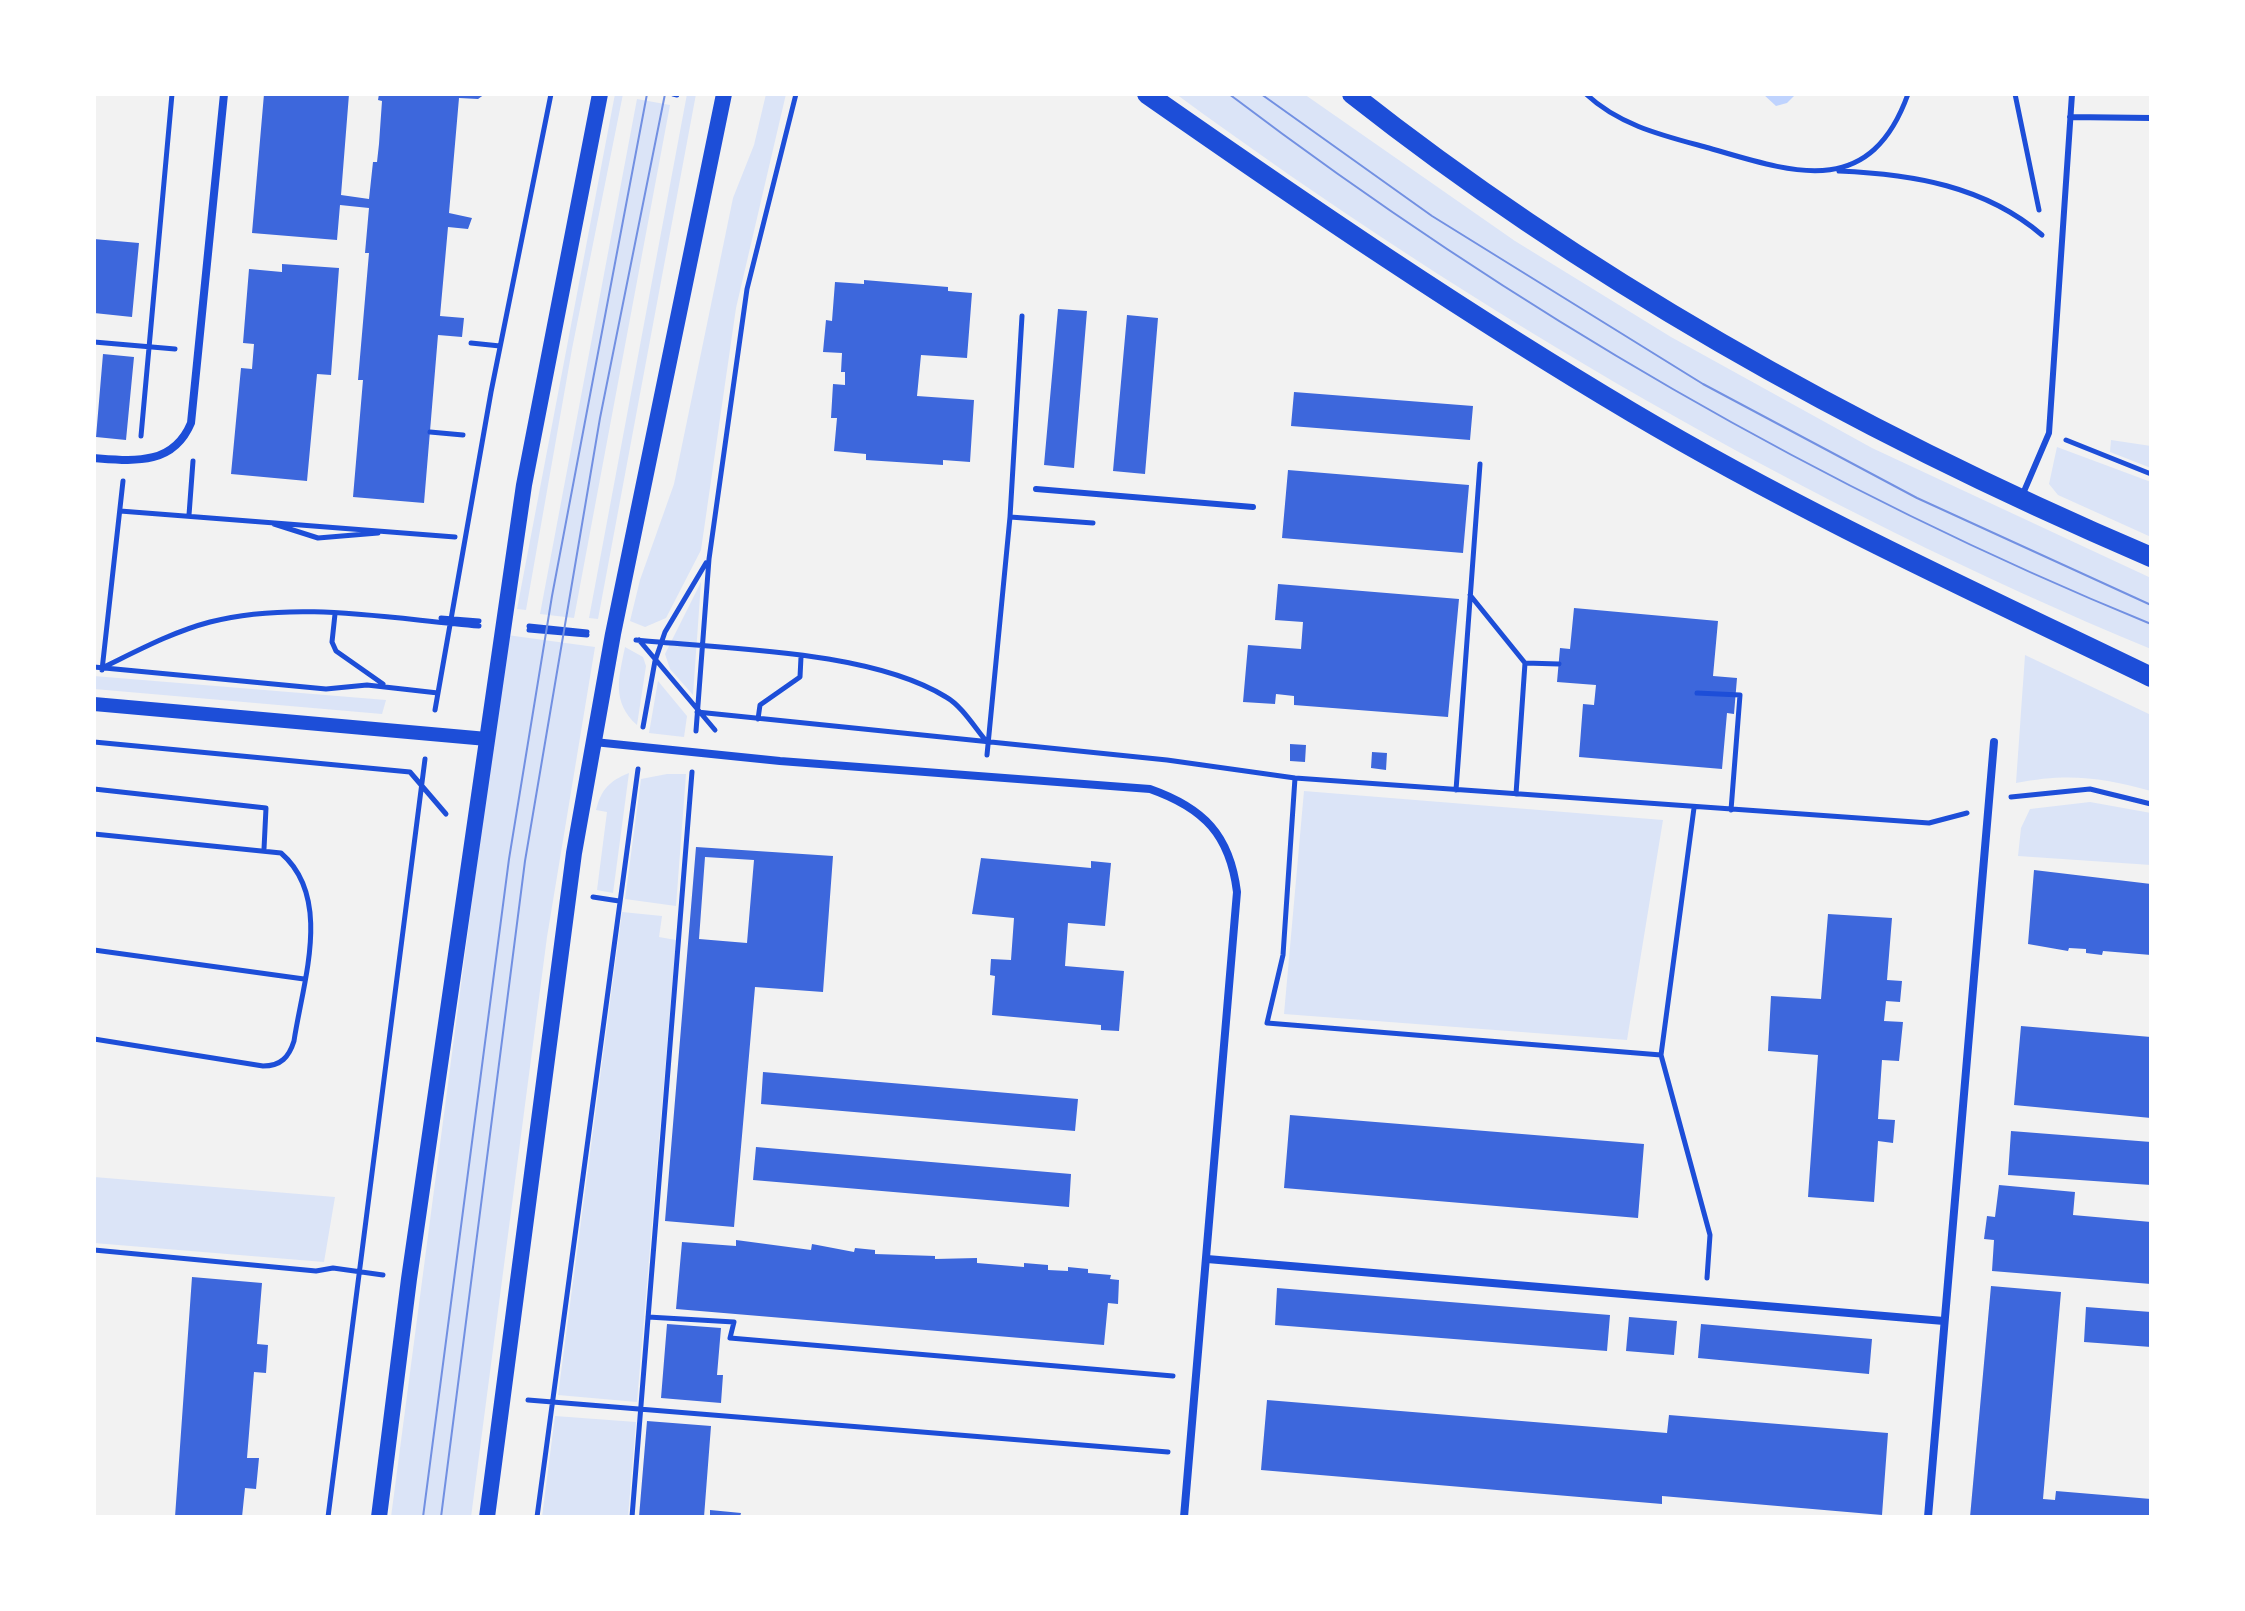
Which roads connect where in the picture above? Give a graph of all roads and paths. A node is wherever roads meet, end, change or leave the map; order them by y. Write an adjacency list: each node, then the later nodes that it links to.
1 (172, 94): 20 (path)
2 (224, 94): 21 (street)
3 (551, 94): 19 (path)
4 (600, 94): 63 (main road)
5 (724, 94): 65 (main road)
6 (796, 94): 42 (path)
7 (1147, 94): 54 (main road)
8 (1352, 94): 32 (main road)
9 (1586, 94): 15 (path)
10 (1908, 94): 15 (path)
11 (2015, 94): 15 (path)
12 (2072, 94): 13 (lane)
13 (2070, 117): 14 (lane); 23 (lane)
14 (2151, 118)
15 (1832, 171)
16 (1022, 316): 36 (path)
17 (94, 342): 20 (path)
18 (471, 343): 19 (path)
19 (500, 346): 56 (path)
20 (149, 347): 21 (path); 28 (path)
21 (200, 352): 25 (street)
22 (430, 432): 24 (path)
23 (2049, 433): 30 (path); 32 (lane)
24 (463, 435)
25 (179, 444): 28 (street); 35 (path)
26 (94, 458): 27 (street)
27 (126, 460): 28 (street); 34 (path)
28 (139, 461)
29 (1480, 464): 43 (path)
30 (2151, 474)
31 (1036, 489): 33 (lane)
32 (2021, 499): 41 (main road)
33 (1253, 507)
34 (120, 511): 35 (path); 53 (path)
35 (189, 515): 37 (path)
36 (1010, 517): 38 (path); 67 (path)
37 (264, 521): 39 (path); 39 (path)
38 (1093, 523)
39 (387, 531): 40 (path)
40 (455, 537)
41 (2151, 557)
42 (709, 559): 59 (path); 62 (path)
43 (1469, 595): 50 (path); 75 (path)
44 (335, 614): 45 (path); 53 (path); 55 (path)
45 (495, 627)
46 (526, 630): 47 (path)
47 (588, 635)
48 (634, 640): 49 (path)
49 (801, 657): 61 (path); 67 (path)
50 (1525, 663): 51 (path); 76 (path)
51 (1559, 664)
52 (94, 667): 53 (path)
53 (102, 668): 55 (path)
54 (2151, 677)
55 (400, 688): 56 (path)
56 (438, 693): 60 (path)
57 (1697, 693): 80 (path)
58 (94, 704): 63 (street)
59 (697, 712): 61 (path); 68 (path)
60 (434, 714)
61 (758, 719): 67 (path)
62 (643, 731)
63 (487, 739): 93 (main road)
64 (94, 742): 73 (path)
65 (593, 742): 68 (street); 98 (main road)
66 (1994, 742): 77 (street)
67 (988, 743): 70 (path); 72 (path)
68 (693, 753): 70 (street); 95 (path)
69 (424, 760): 73 (path)
70 (985, 776): 91 (street)
71 (637, 778): 85 (path)
72 (1295, 778): 75 (path); 89 (path)
73 (421, 783): 81 (path); 92 (path)
74 (94, 789): 83 (path)
75 (1456, 790): 76 (path)
76 (1516, 794): 79 (path)
77 (1989, 804): 78 (path); 80 (path); 96 (street)
78 (2151, 804)
79 (1694, 808): 80 (path); 89 (path)
80 (1731, 810)
81 (446, 814)
82 (94, 834): 83 (path)
83 (264, 849): 87 (path)
84 (588, 897): 85 (path)
85 (619, 901): 99 (path)
86 (94, 950): 87 (path)
87 (304, 979): 88 (path)
88 (94, 1039)
89 (1661, 1055): 94 (path)
90 (94, 1250): 92 (path)
91 (1207, 1259): 94 (street); 97 (street)
92 (358, 1271): 93 (path); 102 (path)
93 (409, 1279): 103 (main road)
94 (1705, 1300): 96 (street)
95 (648, 1317): 97 (path); 100 (path)
96 (1944, 1321): 108 (street)
97 (1196, 1378): 101 (street)
98 (501, 1398): 99 (path); 104 (main road)
99 (552, 1402): 100 (path); 105 (path)
100 (641, 1408): 101 (path); 106 (path)
101 (1189, 1454): 107 (street)
102 (328, 1517)
103 (379, 1517)
104 (487, 1517)
105 (537, 1517)
106 (632, 1517)
107 (1184, 1517)
108 (1928, 1517)

